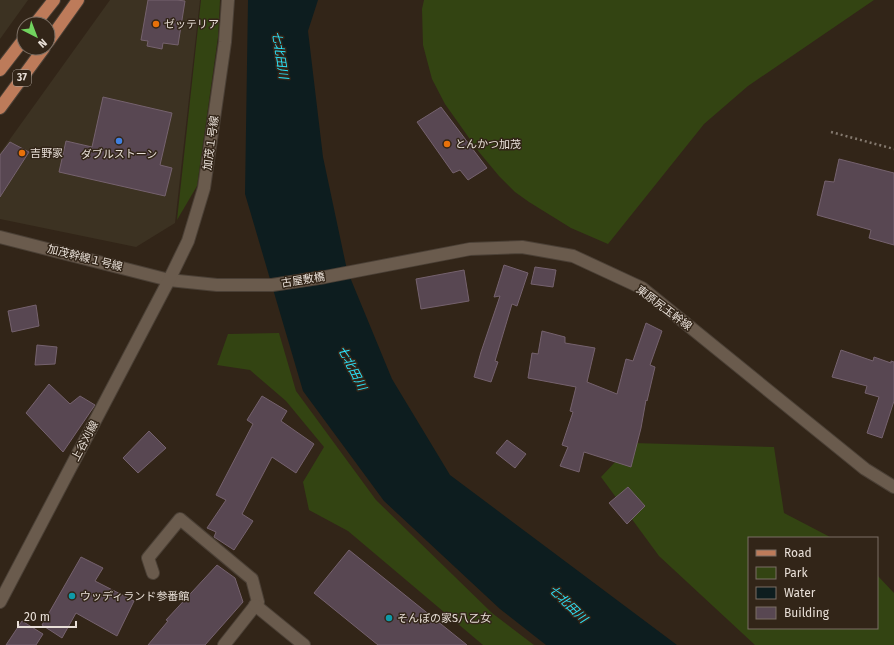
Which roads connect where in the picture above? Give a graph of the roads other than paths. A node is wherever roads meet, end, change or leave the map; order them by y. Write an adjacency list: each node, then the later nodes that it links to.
1 (54, 0): 4 (main road)
2 (78, 0): 5 (main road)
3 (228, 0): 12 (street, 加茂１号線)
4 (42, 16)
5 (56, 31)
6 (16, 49): 8 (main road, 37)
7 (38, 56): 9 (main road, 37)
8 (0, 70)
9 (0, 108)
10 (0, 237): 12 (street, 加茂幹線１号線)
11 (389, 264): 13 (street, 古屋敷橋); 14 (street, 東原尻玉幹線)
12 (169, 280): 13 (street, 加茂幹線１号線); 16 (street, 上谷刈線)
13 (216, 285)
14 (894, 487)
15 (153, 573): 17 (street)
16 (0, 602)
17 (255, 605): 18 (street); 19 (street)
18 (224, 645)
19 (304, 645)

